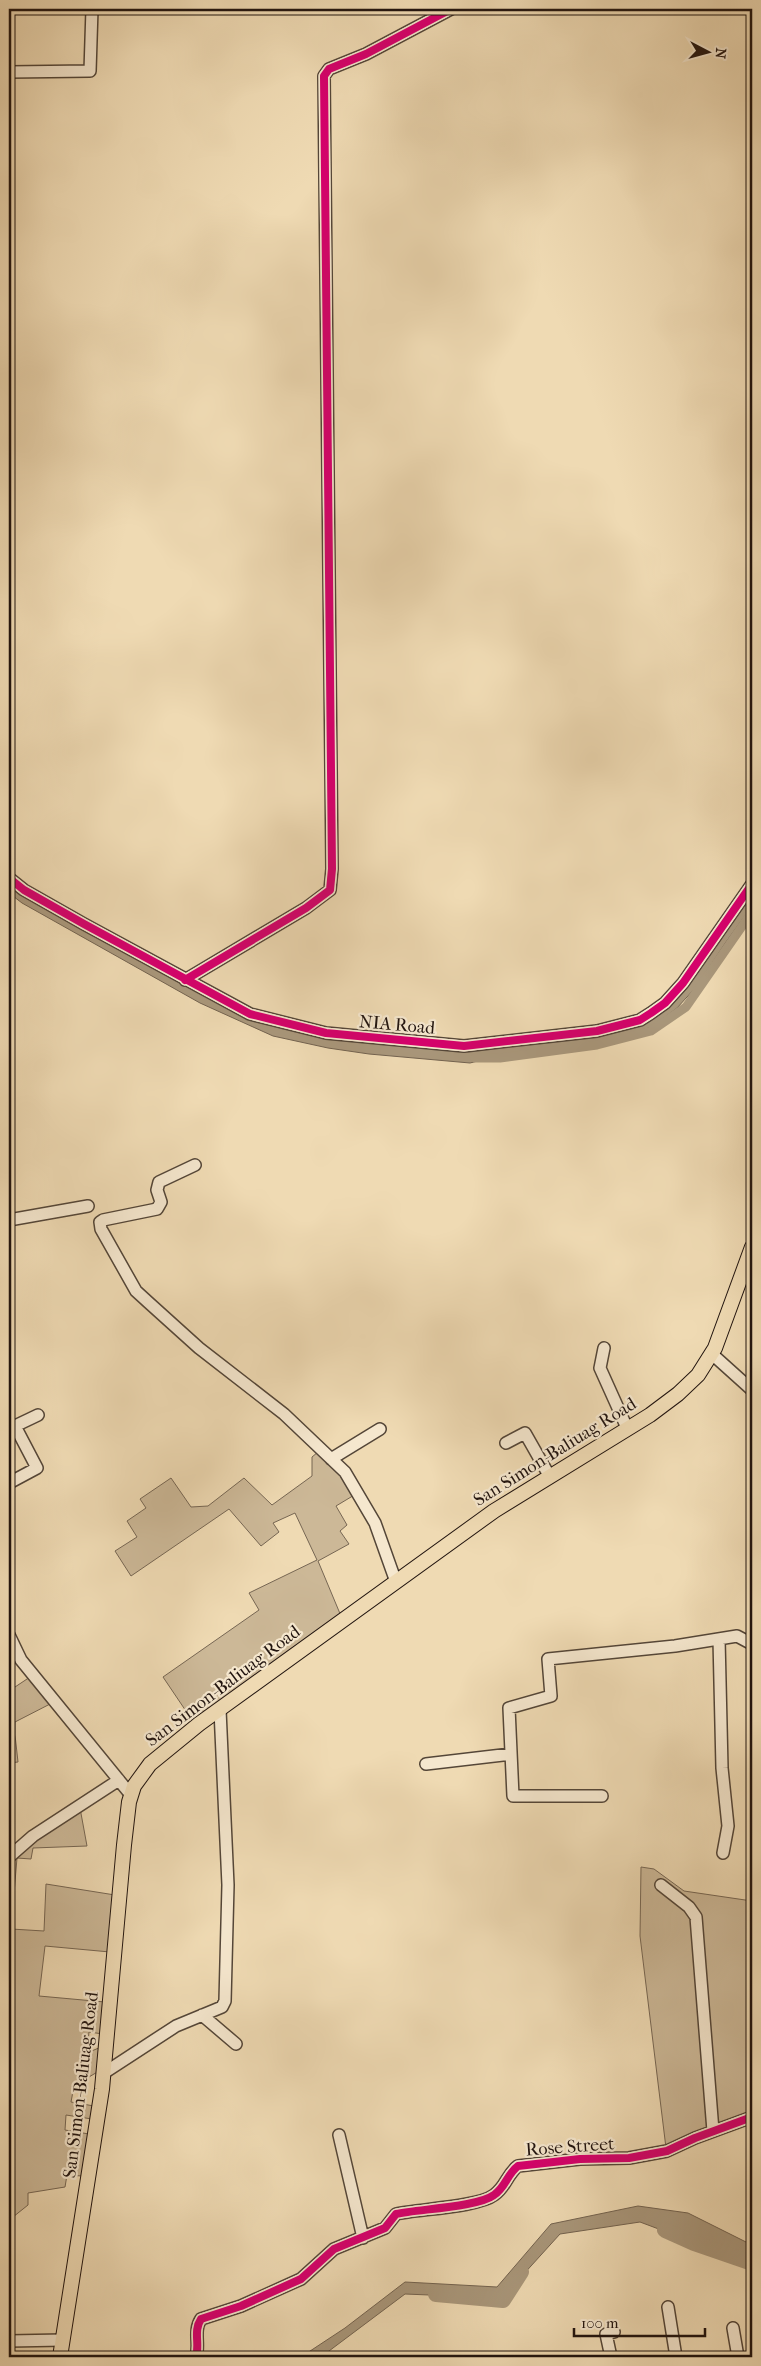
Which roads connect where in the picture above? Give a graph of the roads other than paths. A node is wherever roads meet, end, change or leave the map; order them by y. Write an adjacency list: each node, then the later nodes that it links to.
1 (92, 9): 3 (street)
2 (451, 9): 6 (street)
3 (9, 72)
4 (9, 878): 6 (street, NIA Road)
5 (752, 884): 6 (street, NIA Road)
6 (185, 980)
7 (195, 1165): 18 (street)
8 (88, 1206): 9 (street)
9 (9, 1220)
10 (752, 1246): 12 (main road, San Simon-Baliuag Road)
11 (604, 1348): 15 (street)
12 (712, 1354): 13 (street); 15 (main road, San Simon-Baliuag Road)
13 (752, 1390)
14 (38, 1415): 20 (street)
15 (628, 1428): 19 (main road, San Simon-Baliuag Road)
16 (380, 1430): 18 (street)
17 (506, 1443): 19 (street)
18 (331, 1459): 21 (street)
19 (550, 1477): 21 (main road, San Simon-Baliuag Road)
20 (9, 1483)
21 (396, 1582): 25 (main road, San Simon-Baliuag Road)
22 (9, 1635): 28 (street)
23 (719, 1639): 24 (street); 26 (street); 31 (street)
24 (752, 1644)
25 (220, 1710): 29 (main road, San Simon-Baliuag Road); 34 (street)
26 (511, 1754): 27 (street); 30 (street)
27 (426, 1764)
28 (119, 1780): 29 (street); 32 (street)
29 (132, 1795): 36 (main road, San Simon-Baliuag Road)
30 (602, 1796)
31 (722, 1853)
32 (9, 1857)
33 (661, 1885): 38 (street)
34 (202, 2016): 35 (street); 36 (street)
35 (236, 2044)
36 (104, 2073): 44 (main road, San Simon-Baliuag Road)
37 (752, 2117): 38 (street, Rose Street)
38 (713, 2131): 40 (street, Rose Street)
39 (339, 2135): 40 (street)
40 (363, 2238): 47 (street, Rose Street)
41 (668, 2307): 49 (street)
42 (732, 2328): 50 (street)
43 (614, 2332): 48 (street)
44 (63, 2340): 45 (street); 46 (main road, San Simon-Baliuag Road)
45 (9, 2341)
46 (60, 2357)
47 (196, 2357)
48 (611, 2357)
49 (676, 2357)
50 (738, 2357)

